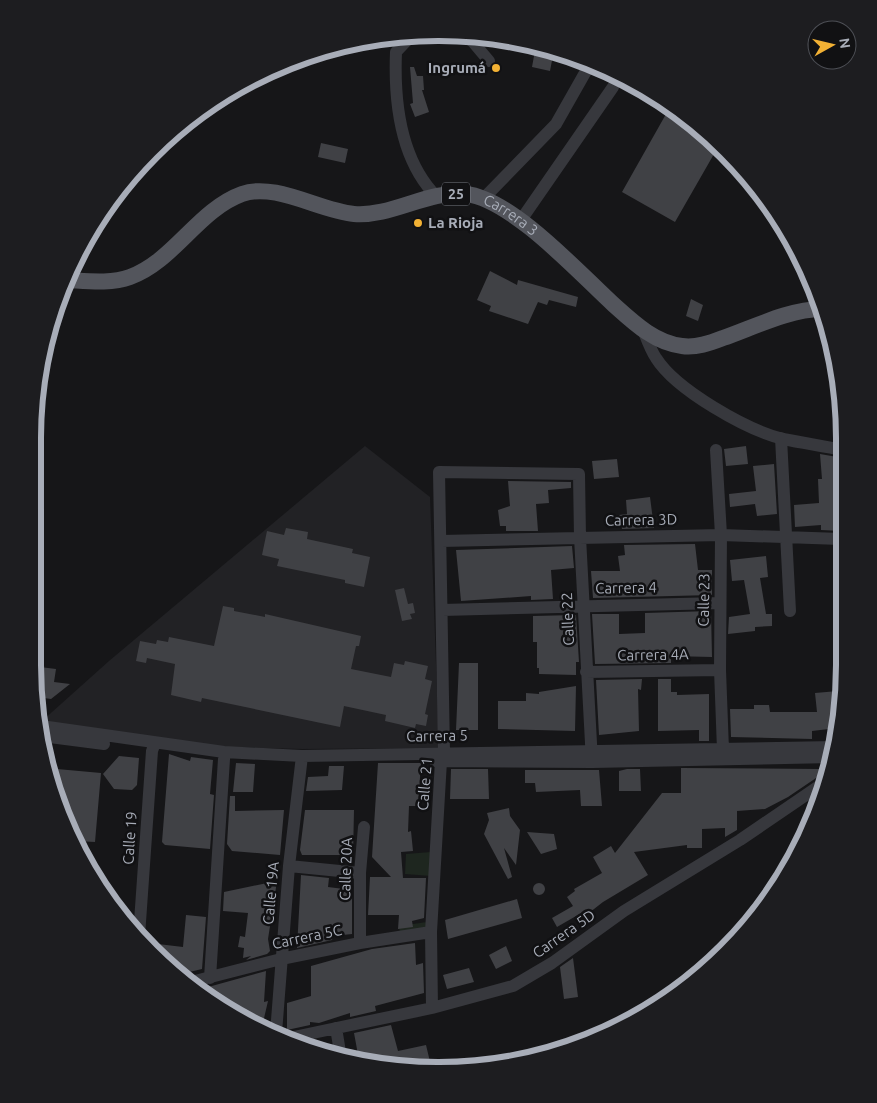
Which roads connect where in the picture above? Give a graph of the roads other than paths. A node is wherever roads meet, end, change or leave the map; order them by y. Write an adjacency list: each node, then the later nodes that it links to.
1 (404, 43): 6 (street)
2 (474, 43): 3 (street)
3 (489, 61)
4 (585, 69): 7 (street)
5 (614, 87): 8 (street)
6 (436, 197): 7 (main road, Carrera 3 / 25); 9 (main road, Carrera 3 / 25)
7 (484, 198): 8 (main road, Carrera 3 / 25)
8 (521, 220): 11 (main road, Carrera 3 / 25)
9 (74, 280)
10 (815, 310): 11 (main road, Carrera 3 / 25)
11 (642, 327): 12 (street)
12 (781, 438): 13 (street); 18 (street)
13 (836, 449)
14 (716, 450): 16 (street, Calle 23)
15 (439, 472): 17 (street, Calle 22); 20 (street, Calle 21)
16 (721, 535): 17 (street, Carrera 3D); 18 (street, Carrera 3D); 21 (street, Calle 23)
17 (580, 537): 20 (street, Carrera 3D); 22 (street, Calle 22)
18 (787, 537): 19 (street, Carrera 3D); 24 (street)
19 (836, 538)
20 (441, 541): 23 (street, Calle 21)
21 (720, 603): 22 (street, Carrera 4); 25 (street, Calle 23)
22 (584, 605): 23 (street, Carrera 4); 26 (street, Calle 22)
23 (442, 610): 32 (street, Calle 21)
24 (790, 611)
25 (720, 670): 26 (street, Carrera 4A); 31 (street, Calle 23)
26 (586, 672): 33 (street, Calle 22)
27 (47, 727): 29 (street, Carrera 5)
28 (48, 737): 29 (street, Carrera 5)
29 (154, 747): 35 (street, Carrera 5); 36 (street, Carrera 5); 41 (street, Calle 19)
30 (827, 747): 31 (street, Carrera 5)
31 (723, 750): 33 (street, Carrera 5)
32 (443, 756): 33 (street, Carrera 5); 36 (street, Carrera 5); 42 (street, Calle 21)
33 (592, 757): 34 (street, Carrera 5)
34 (824, 757)
35 (224, 759): 36 (street, Carrera 5); 45 (street)
36 (302, 759): 39 (street, Calle 19A)
37 (816, 788): 47 (street, Carrera 5D)
38 (364, 827): 40 (street, Calle 20A)
39 (289, 866): 40 (street); 44 (street, Calle 19A)
40 (360, 872): 43 (street, Calle 20A)
41 (140, 926)
42 (431, 932): 43 (street, Carrera 5C); 47 (street, Calle 21)
43 (360, 942): 44 (street, Carrera 5C)
44 (282, 959): 45 (street, Carrera 5C); 48 (street, Calle 19A)
45 (210, 978): 46 (street, Carrera 5C)
46 (198, 981)
47 (432, 1008): 49 (street, Carrera 5D)
48 (276, 1027)
49 (336, 1028): 50 (street, Carrera 5D); 51 (street)
50 (298, 1036)
51 (339, 1049)

